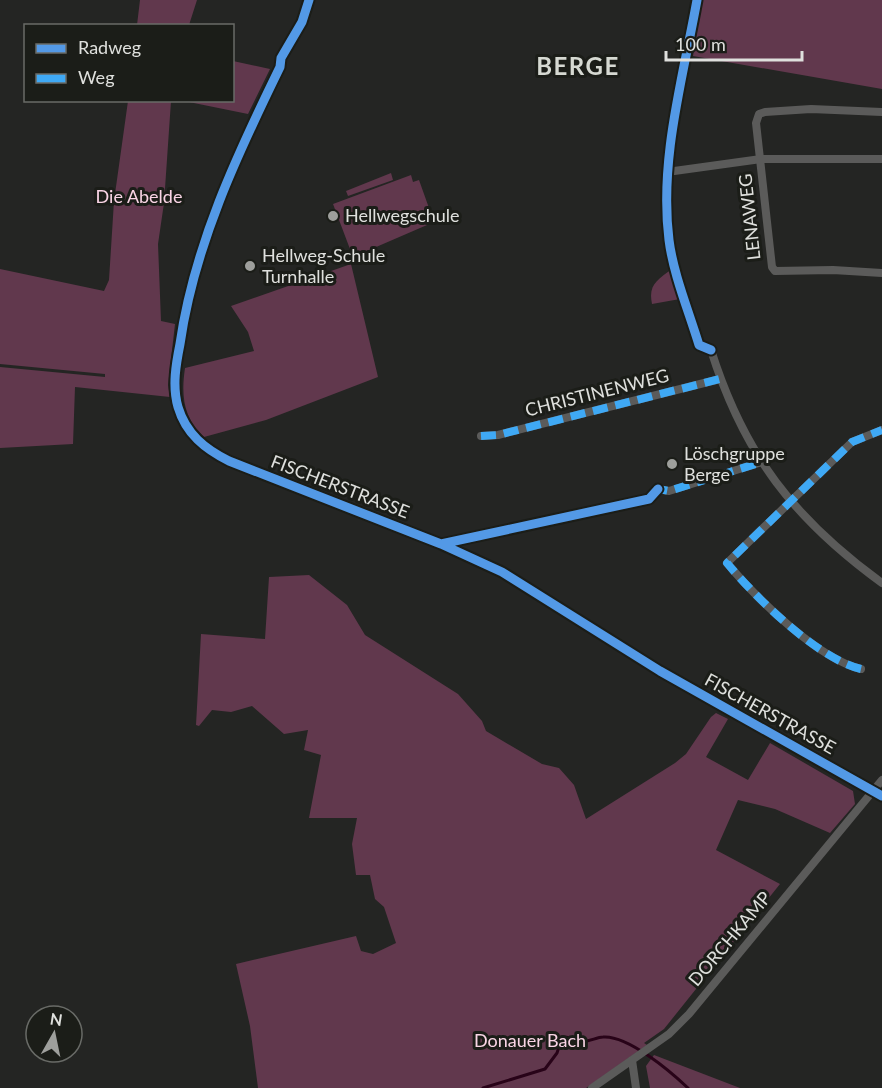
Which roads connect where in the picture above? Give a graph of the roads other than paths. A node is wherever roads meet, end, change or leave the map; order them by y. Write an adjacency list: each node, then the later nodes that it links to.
1 (309, 0): 17 (street, FISCHERSTRASSE)
2 (697, 0): 6 (street)
3 (882, 112): 4 (street, LENAWEG)
4 (761, 159): 5 (street); 6 (street); 7 (street, LENAWEG)
5 (882, 159)
6 (667, 172): 8 (street)
7 (882, 273)
8 (720, 379): 10 (street, CHRISTINENWEG); 11 (street)
9 (882, 430): 13 (street)
10 (481, 436)
11 (762, 462): 12 (street); 13 (street)
12 (658, 489)
13 (790, 502): 14 (street); 15 (street)
14 (882, 584)
15 (861, 669)
16 (882, 780): 17 (street, DORCHKAMP)
17 (872, 791): 18 (street, FISCHERSTRASSE); 19 (street, DORCHKAMP)
18 (882, 795)
19 (639, 1055): 20 (street, DORCHKAMP); 21 (street)
20 (592, 1088)
21 (636, 1088)

